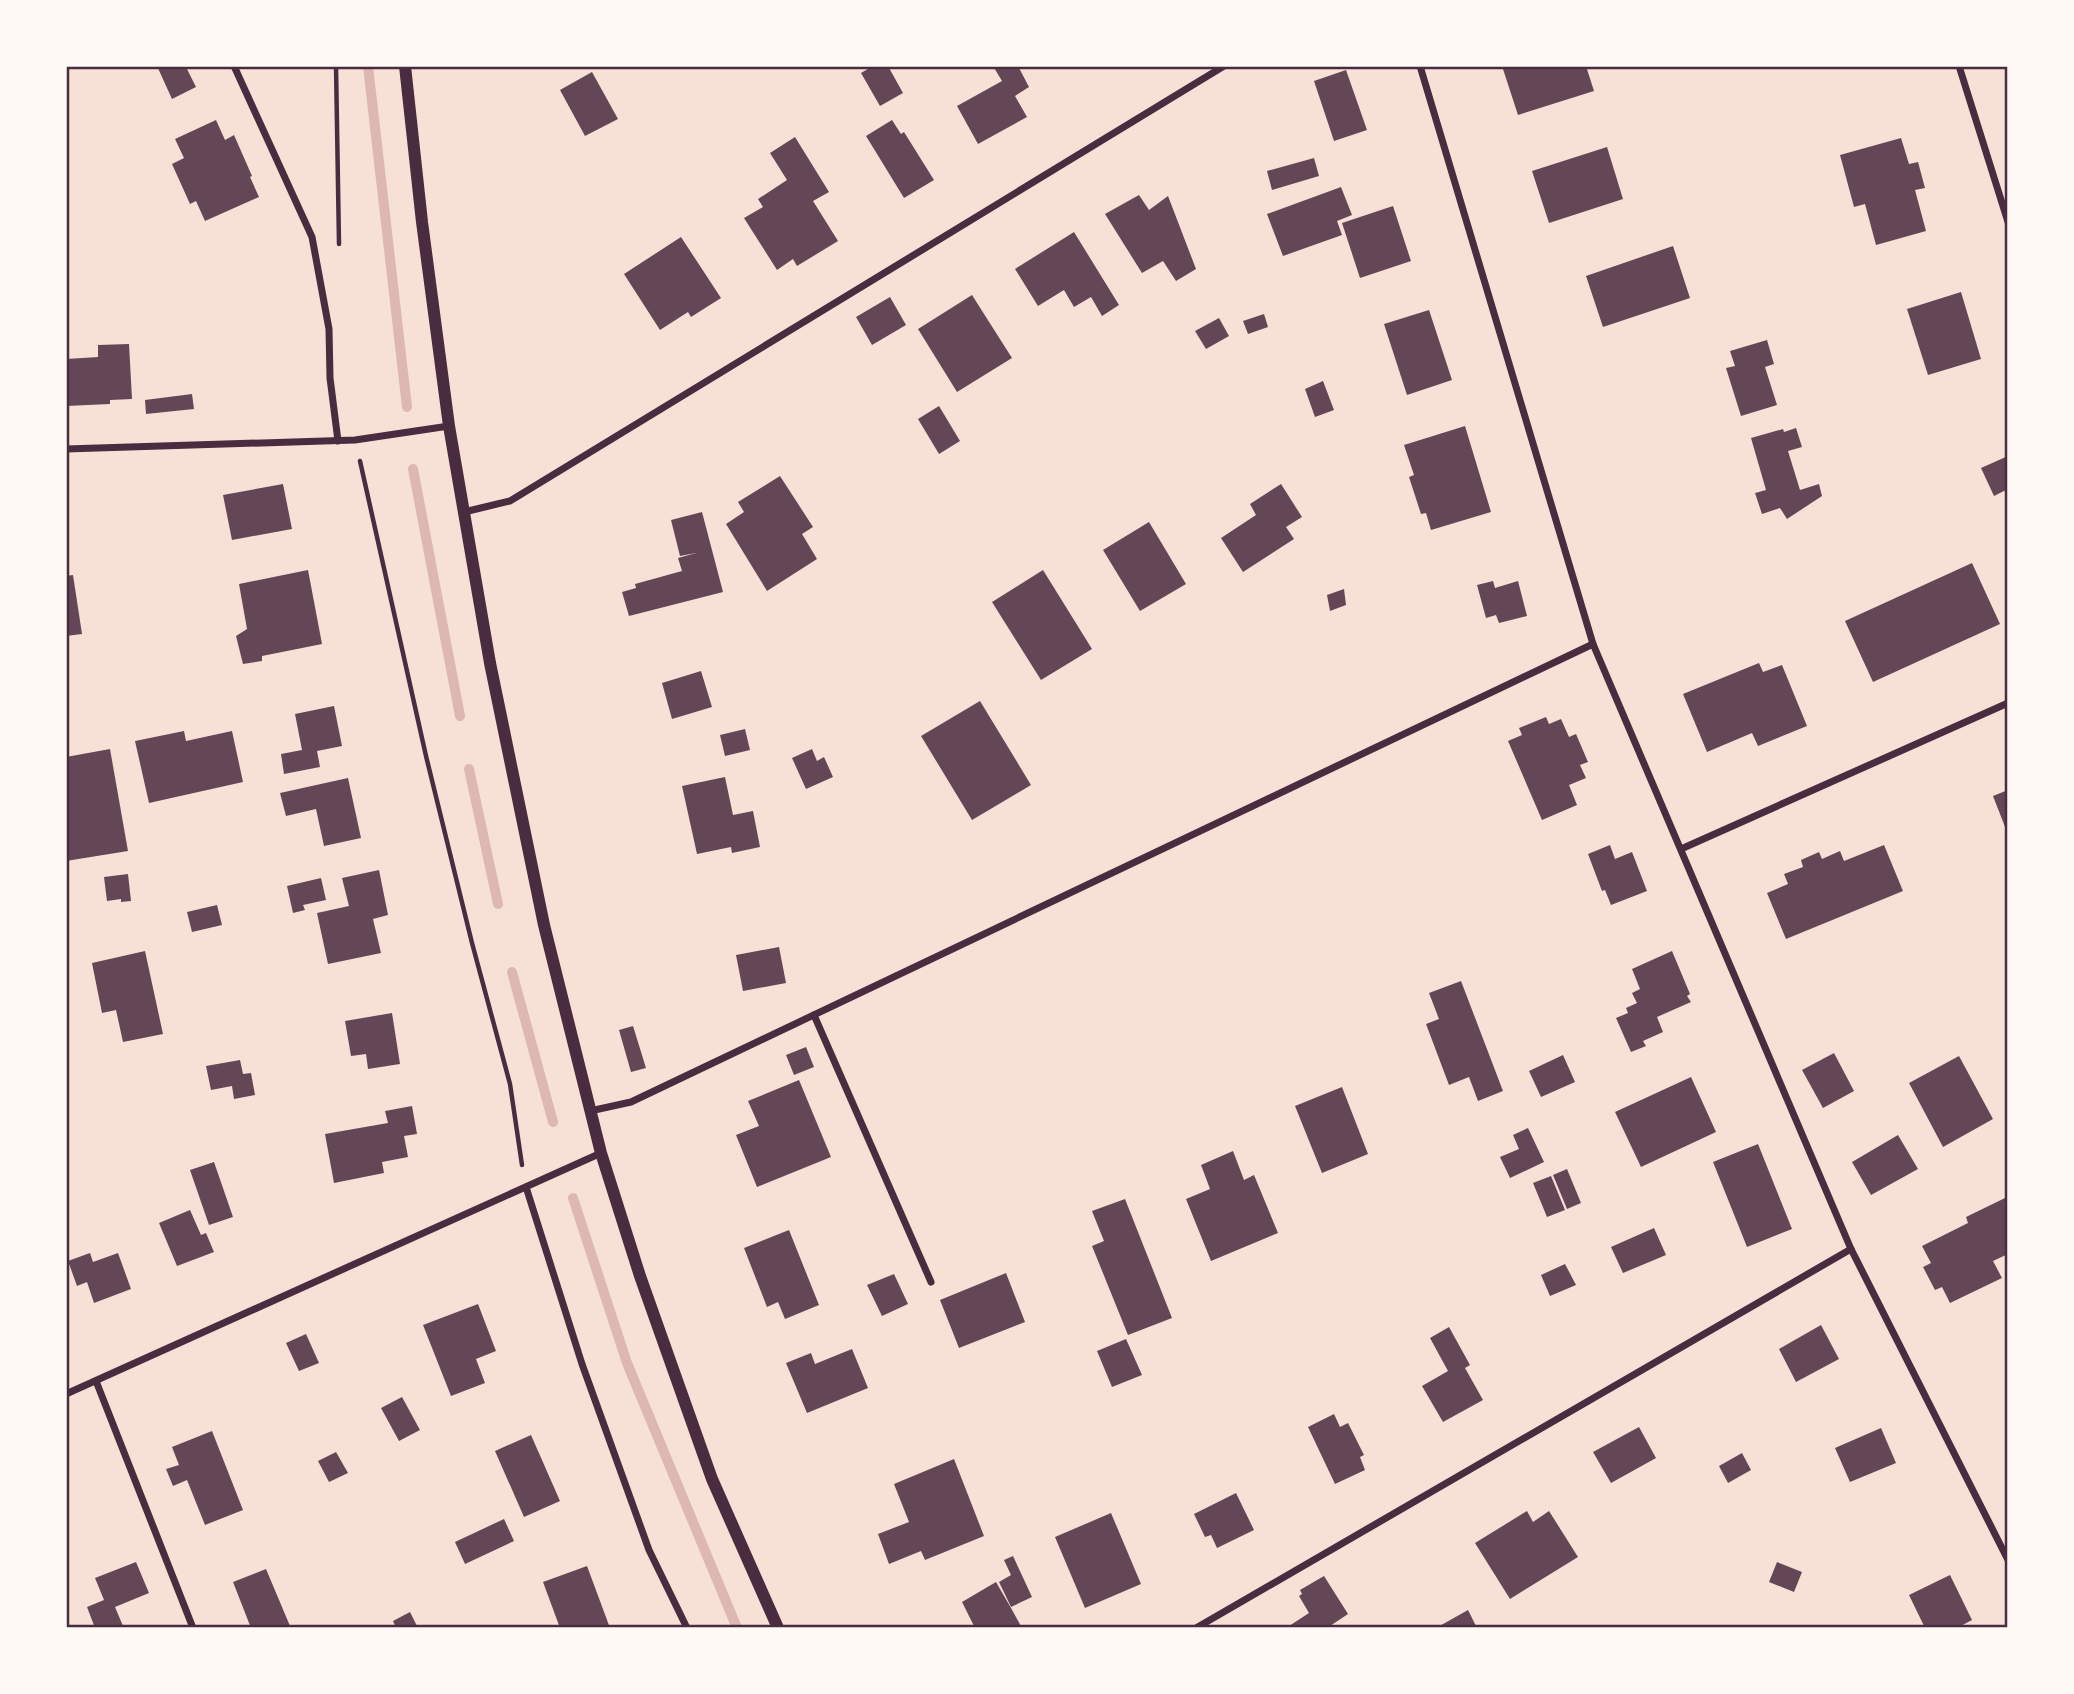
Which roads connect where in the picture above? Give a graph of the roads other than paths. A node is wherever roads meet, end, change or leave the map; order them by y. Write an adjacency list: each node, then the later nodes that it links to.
1 (234, 66): 8 (street)
2 (405, 66): 7 (street)
3 (1224, 66): 10 (street)
4 (1420, 66): 11 (street)
5 (1959, 66): 6 (street)
6 (2007, 222)
7 (449, 426): 8 (street); 10 (street)
8 (338, 441): 9 (street)
9 (66, 449)
10 (464, 512): 15 (street)
11 (1593, 644): 13 (street); 14 (street)
12 (2007, 703): 13 (street)
13 (1681, 849): 18 (street)
14 (814, 1015): 15 (street); 19 (street)
15 (590, 1111): 16 (street)
16 (601, 1153): 17 (street); 25 (street)
17 (526, 1187): 20 (street); 24 (street)
18 (1851, 1249): 22 (street); 26 (street)
19 (931, 1282)
20 (96, 1381): 21 (street); 23 (street)
21 (66, 1394)
22 (2007, 1560)
23 (193, 1628)
24 (687, 1628)
25 (778, 1628)
26 (1196, 1628)

